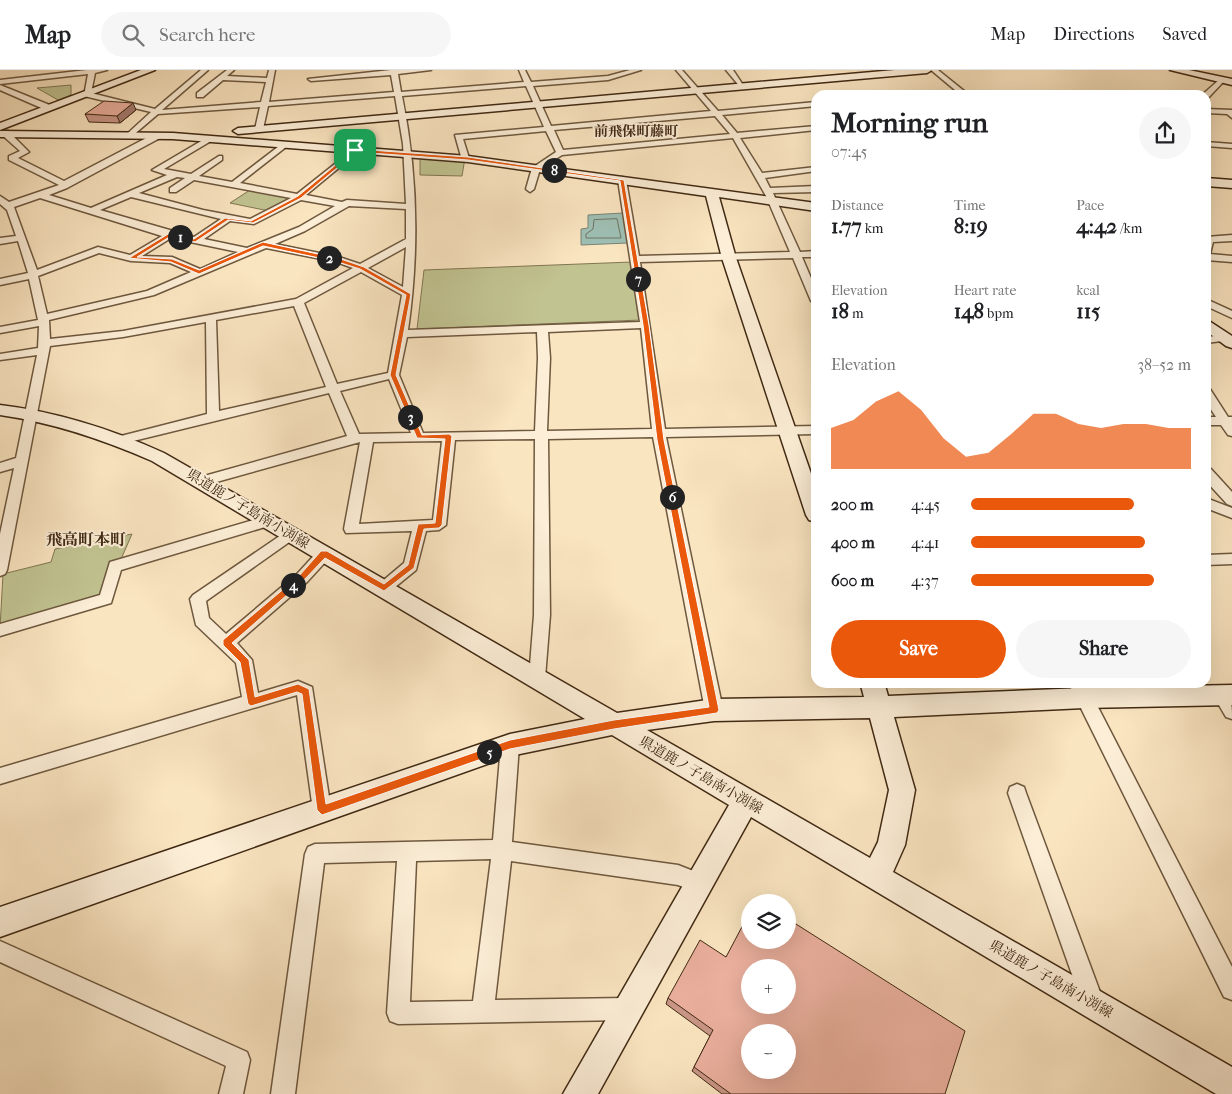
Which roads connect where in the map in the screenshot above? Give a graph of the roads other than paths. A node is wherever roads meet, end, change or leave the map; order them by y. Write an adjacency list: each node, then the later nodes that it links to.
1 (104, 70): 16 (street)
2 (150, 70): 34 (street)
3 (205, 70): 43 (street)
4 (231, 70): 19 (street)
5 (272, 70): 21 (street)
6 (313, 70): 20 (street)
7 (428, 70): 17 (street)
8 (522, 70): 25 (street)
9 (638, 70): 25 (street)
10 (679, 70): 30 (street)
11 (729, 70): 27 (street)
12 (792, 70): 22 (street)
13 (927, 70): 18 (street)
14 (934, 70): 29 (street)
15 (1175, 70): 23 (street)
16 (92, 71): 24 (street); 34 (street)
17 (395, 71): 20 (street); 32 (street)
18 (868, 73): 22 (street)
19 (221, 78): 21 (street); 35 (street)
20 (311, 79): 36 (street)
21 (270, 80): 38 (street)
22 (806, 81): 27 (street); 28 (street)
23 (1227, 81): 31 (street)
24 (0, 82)
25 (528, 82): 32 (street); 40 (street)
26 (0, 87): 33 (street)
27 (743, 87): 30 (street)
28 (820, 90)
29 (959, 90)
30 (694, 91): 40 (street); 44 (street)
31 (1211, 92)
32 (399, 93): 36 (street); 46 (street)
33 (12, 94): 37 (street); 41 (street)
34 (86, 94): 41 (street); 43 (street)
35 (200, 95)
36 (309, 95): 38 (street)
37 (0, 97)
38 (265, 103): 43 (street); 49 (street)
39 (811, 104): 44 (street)
40 (538, 105): 46 (street); 47 (street)
41 (49, 108): 50 (street)
42 (1211, 111): 45 (street)
43 (159, 112): 51 (street)
44 (714, 113): 47 (street); 54 (street)
45 (1232, 116)
46 (402, 117): 49 (street); 60 (street)
47 (547, 128): 61 (street); 63 (street)
48 (811, 128): 54 (street)
49 (258, 129): 53 (street)
50 (2, 131): 51 (street); 72 (street)
51 (131, 135): 52 (street)
52 (156, 136): 53 (street); 72 (street)
53 (173, 136): 55 (street)
54 (735, 136): 61 (street); 67 (street)
55 (208, 139): 57 (street); 66 (street)
56 (1211, 144): 58 (street)
57 (283, 145): 59 (street); 73 (street)
58 (1232, 146)
59 (355, 150): 60 (street); 81 (street)
60 (408, 153): 63 (street); 84 (street)
61 (560, 153): 64 (street)
62 (219, 158): 68 (street)
63 (465, 158): 64 (street)
64 (536, 168): 69 (street); 74 (street)
65 (811, 170): 67 (street)
66 (176, 174): 68 (street); 78 (street)
67 (759, 176): 80 (street)
68 (192, 177): 73 (street); 75 (street)
69 (622, 180): 77 (street); 103 (street)
70 (1211, 182): 71 (street)
71 (1232, 184)
72 (65, 185): 79 (street)
73 (234, 185): 81 (street)
74 (530, 188)
75 (173, 190)
76 (811, 190): 80 (street)
77 (712, 193): 80 (street); 101 (street)
78 (131, 194): 86 (street); 87 (street)
79 (40, 195): 82 (street); 86 (street)
80 (769, 196): 85 (street); 98 (street)
81 (299, 197): 83 (street); 87 (street)
82 (4, 206): 89 (street)
83 (342, 206): 84 (street); 95 (street)
84 (410, 206): 92 (street)
85 (811, 206)
86 (91, 211): 88 (street)
87 (227, 219): 94 (street)
88 (170, 235): 94 (street); 100 (street)
89 (20, 238): 93 (street); 106 (street)
90 (1211, 238): 91 (street)
91 (1232, 238)
92 (411, 240): 104 (street); 109 (street)
93 (0, 241)
94 (195, 241): 96 (street)
95 (263, 244): 96 (street); 104 (street)
96 (246, 251): 105 (street)
97 (811, 254): 98 (street)
98 (796, 255): 101 (street); 108 (street)
99 (1211, 257): 102 (street)
100 (131, 258): 105 (street); 106 (street)
101 (729, 258): 103 (street); 132 (street)
102 (1232, 259)
103 (635, 260): 115 (street)
104 (362, 268): 109 (street); 110 (street)
105 (199, 272): 114 (street)
106 (32, 275): 107 (street); 114 (street)
107 (0, 282)
108 (811, 290)
109 (409, 295): 119 (street)
110 (299, 302): 113 (street); 125 (street)
111 (1211, 305): 112 (street)
112 (1232, 316)
113 (211, 318): 122 (street); 129 (street)
114 (44, 320): 118 (street); 122 (street)
115 (646, 325): 117 (street); 135 (street)
116 (1211, 327): 121 (street)
117 (542, 329): 119 (street); 137 (street)
118 (0, 330)
119 (402, 334): 124 (street)
120 (1211, 340): 121 (street)
121 (1229, 340)
122 (45, 347): 123 (street); 128 (street)
123 (0, 357)
124 (393, 375): 125 (street); 138 (street)
125 (334, 388): 129 (street); 139 (street)
126 (1211, 399): 130 (street)
127 (0, 410): 128 (street, 県道鹿ノ子島南小渕線)
128 (30, 414): 140 (street, 県道鹿ノ子島南小渕線); 141 (street)
129 (213, 416): 140 (street)
130 (1228, 421): 131 (street); 134 (street)
131 (1211, 422)
132 (788, 430): 133 (street); 135 (street); 145 (street)
133 (811, 430)
134 (1232, 432)
135 (660, 433): 137 (street); 165 (street)
136 (449, 436): 137 (street); 138 (street); 150 (street)
137 (542, 436): 159 (street)
138 (419, 437): 139 (street)
139 (361, 438): 144 (street); 150 (street)
140 (121, 440): 144 (street, 県道鹿ノ子島南小渕線)
141 (21, 461): 142 (street); 155 (street)
142 (0, 468)
143 (1211, 478): 146 (street)
144 (202, 481): 149 (street, 県道鹿ノ子島南小渕線)
145 (811, 500)
146 (1232, 501)
147 (1211, 505): 148 (street)
148 (1232, 513)
149 (267, 521): 151 (street, 県道鹿ノ子島南小渕線); 157 (street)
150 (420, 526): 156 (street)
151 (290, 534): 152 (street, 県道鹿ノ子島南小渕線); 158 (street)
152 (324, 554): 156 (street, 県道鹿ノ子島南小渕線); 158 (street)
153 (1232, 559): 154 (street)
154 (1211, 560)
155 (0, 570)
156 (384, 588): 159 (street, 県道鹿ノ子島南小渕線)
157 (0, 630)
158 (226, 643): 163 (street)
159 (537, 678): 166 (street, 県道鹿ノ子島南小渕線)
160 (874, 688): 164 (street)
161 (1080, 690): 162 (street); 164 (street); 178 (street)
162 (1228, 701)
163 (251, 702): 168 (street); 171 (street)
164 (880, 707): 165 (street); 174 (street)
165 (714, 710): 166 (street)
166 (614, 724): 167 (street); 170 (street, 県道鹿ノ子島南小渕線)
167 (510, 744): 171 (street); 172 (street)
168 (0, 776)
169 (1017, 793): 179 (street)
170 (746, 800): 174 (street, 県道鹿ノ子島南小渕線); 175 (street)
171 (322, 810): 176 (street)
172 (502, 850): 173 (street); 175 (street); 181 (street)
173 (407, 852): 181 (street); 184 (street)
174 (876, 876): 179 (street, 県道鹿ノ子島南小渕線)
175 (699, 883): 180 (street)
176 (0, 922)
177 (0, 951): 183 (street)
178 (1232, 989)
179 (1093, 1004): 182 (street, 県道鹿ノ子島南小渕線)
180 (628, 1010): 181 (street); 185 (street)
181 (483, 1012)
182 (1232, 1085)
183 (231, 1094)
184 (283, 1094)
185 (580, 1094)

